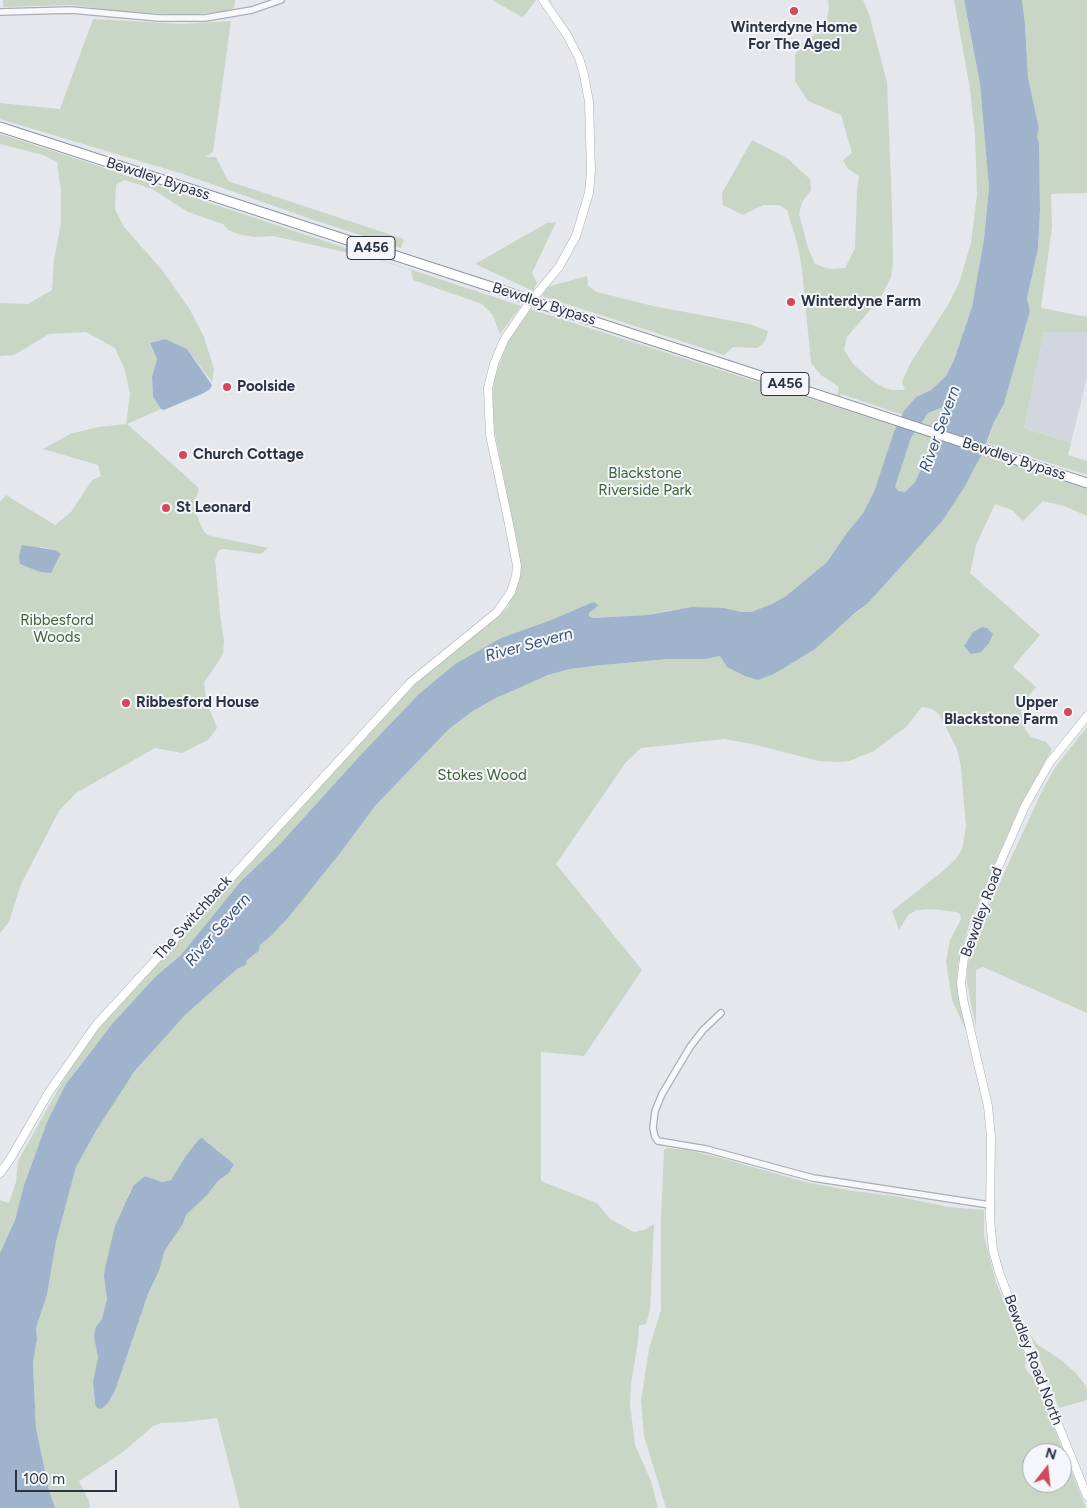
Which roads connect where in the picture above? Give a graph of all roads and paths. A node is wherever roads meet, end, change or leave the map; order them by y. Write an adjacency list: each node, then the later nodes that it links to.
1 (281, 0): 3 (street)
2 (543, 0): 8 (main road, The Switchback)
3 (0, 12)
4 (0, 127): 5 (highway, Bewdley Bypass / A456, bridge)
5 (1087, 482)
6 (1087, 716): 9 (main road, Bewdley Road)
7 (721, 1013): 9 (street)
8 (0, 1173)
9 (990, 1205): 10 (main road, Bewdley Road)
10 (993, 1250): 11 (main road, Bewdley Road North)
11 (1087, 1496)

